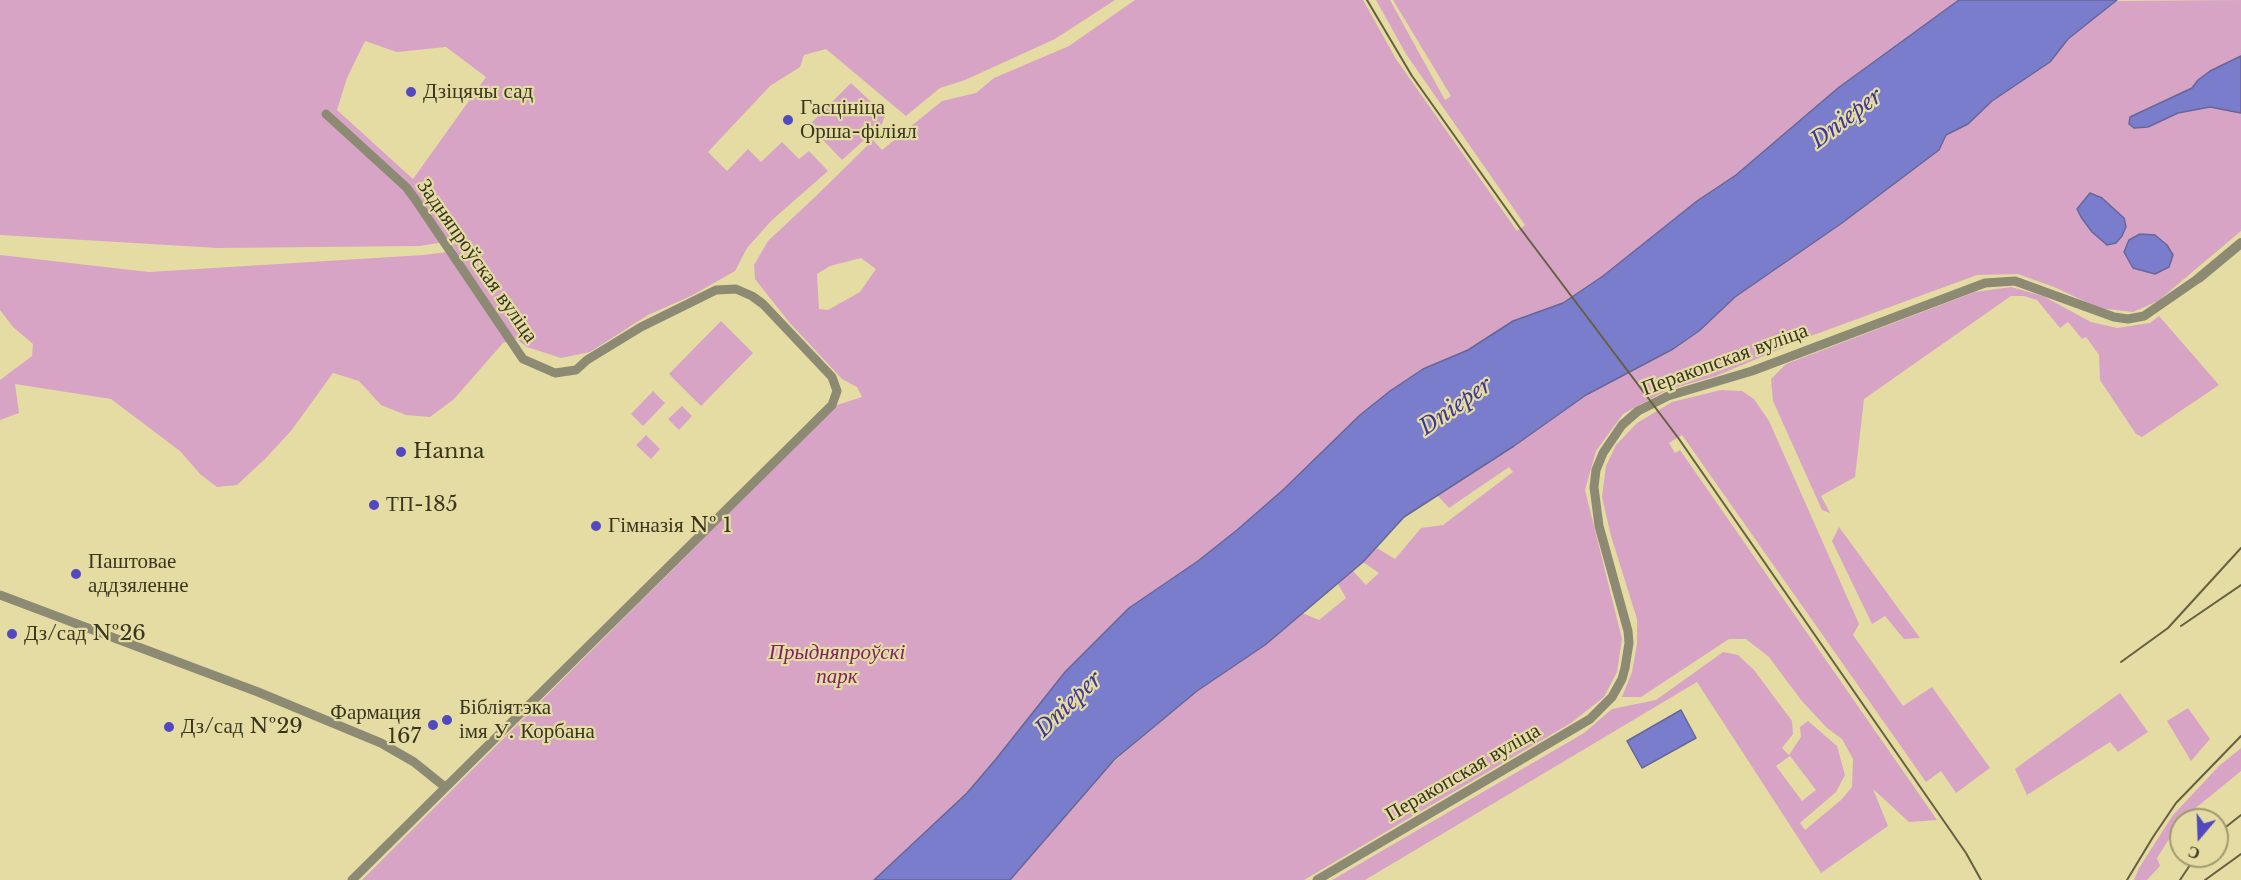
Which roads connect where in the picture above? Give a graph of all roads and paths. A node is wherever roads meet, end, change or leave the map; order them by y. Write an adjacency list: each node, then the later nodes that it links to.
1 (326, 114): 5 (street, Задняпроўская вуліца)
2 (2241, 243): 3 (street)
3 (2199, 278): 7 (street, Перакопская вуліца)
4 (0, 595): 5 (street)
5 (445, 787): 6 (street, Задняпроўская вуліца)
6 (352, 880)
7 (1317, 880)

